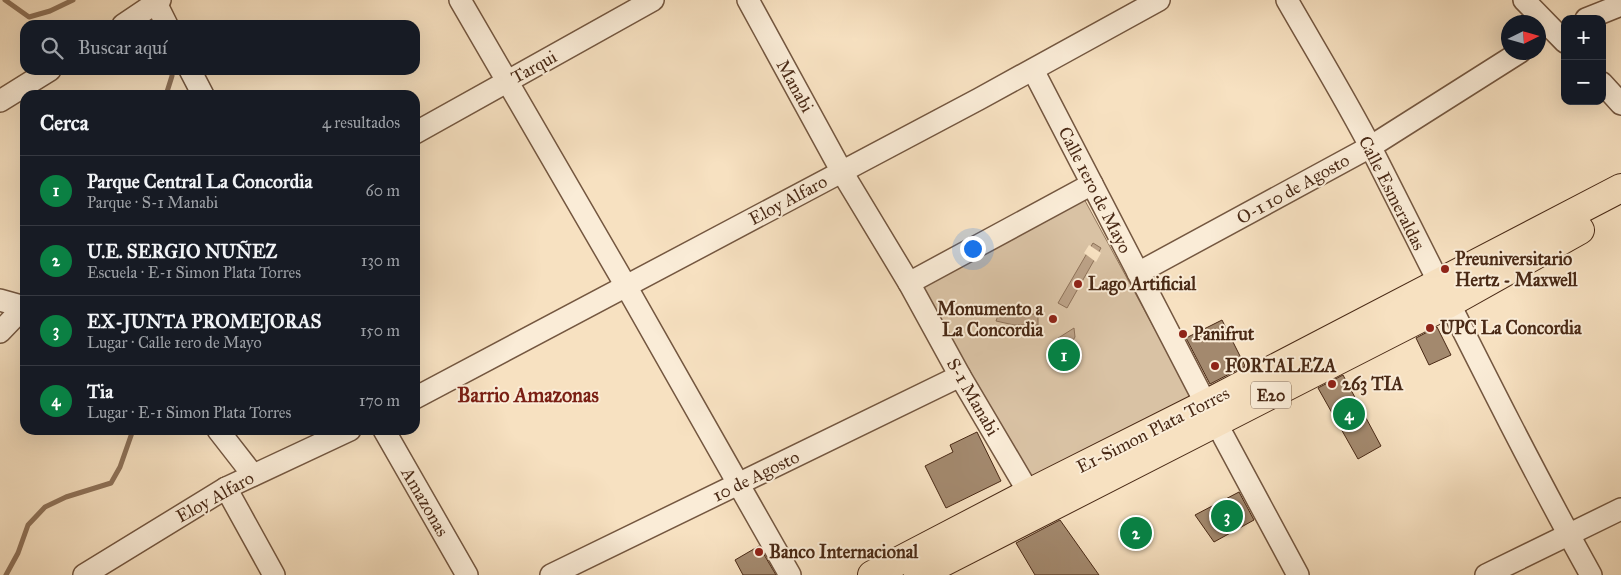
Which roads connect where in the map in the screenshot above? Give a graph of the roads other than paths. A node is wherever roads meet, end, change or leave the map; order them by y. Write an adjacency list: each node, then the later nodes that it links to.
1 (460, 0): 17 (street)
2 (653, 0): 17 (street, Tarqui)
3 (748, 0): 24 (street, Manabi)
4 (1160, 0): 14 (street, Eloy Alfaro)
5 (1287, 0): 23 (street, Calle Esmeraldas)
6 (1524, 0): 12 (street)
7 (158, 1): 10 (street); 11 (street)
8 (1621, 5): 9 (street)
9 (1596, 15)
10 (130, 20)
11 (165, 20)
12 (1556, 35)
13 (1507, 60): 23 (street, O-1 10 de Agosto)
14 (1033, 70): 24 (street, Eloy Alfaro); 25 (street, Calle 1ero de Mayo)
15 (42, 75): 20 (street)
16 (193, 75): 19 (street)
17 (506, 82): 22 (street, Tarqui); 30 (street)
18 (1606, 87): 21 (street)
19 (200, 90)
20 (0, 100)
21 (1621, 104)
22 (420, 130)
23 (1370, 147): 28 (street, O-1 10 de Agosto); 31 (street, Calle Esmeraldas)
24 (842, 172): 29 (street, S-1 Manabi); 30 (street, Eloy Alfaro)
25 (1092, 184): 28 (street, Calle 1ero de Mayo); 29 (street)
26 (1621, 188): 31 (highway, E1-Simon Plata Torres / E20)
27 (1621, 209): 31 (highway, E20)
28 (1138, 273): 38 (street, Calle 1ero de Mayo)
29 (909, 282): 36 (street, S-1 Manabi)
30 (626, 286): 37 (street, Eloy Alfaro); 43 (street)
31 (1443, 294): 38 (highway, E1-Simon Plata Torres / E20); 47 (street, Calle Esmeraldas)
32 (0, 300): 33 (street)
33 (20, 306)
34 (20, 311): 35 (street)
35 (0, 332)
36 (960, 376): 43 (street, 10 de Agosto); 45 (street, S-1 Manabi)
37 (420, 395)
38 (1211, 413): 45 (highway, E1-Simon Plata Torres / E20); 54 (highway, E20); 55 (street, Calle 1ero de Mayo)
39 (222, 435): 42 (street)
40 (339, 435): 42 (street, Eloy Alfaro)
41 (387, 435): 50 (street, Amazonas)
42 (253, 475): 44 (street, Eloy Alfaro)
43 (738, 484): 51 (street, 10 de Agosto); 52 (street)
44 (226, 488): 48 (street, Eloy Alfaro); 49 (street)
45 (1029, 493): 53 (highway, E1-Simon Plata Torres / E20)
46 (1621, 509): 47 (street)
47 (1569, 536): 56 (street); 57 (street, Calle Esmeraldas)
48 (84, 575)
49 (274, 575)
50 (467, 575)
51 (551, 575)
52 (790, 575)
53 (872, 575)
54 (918, 575)
55 (1298, 575)
56 (1486, 575)
57 (1591, 575)

